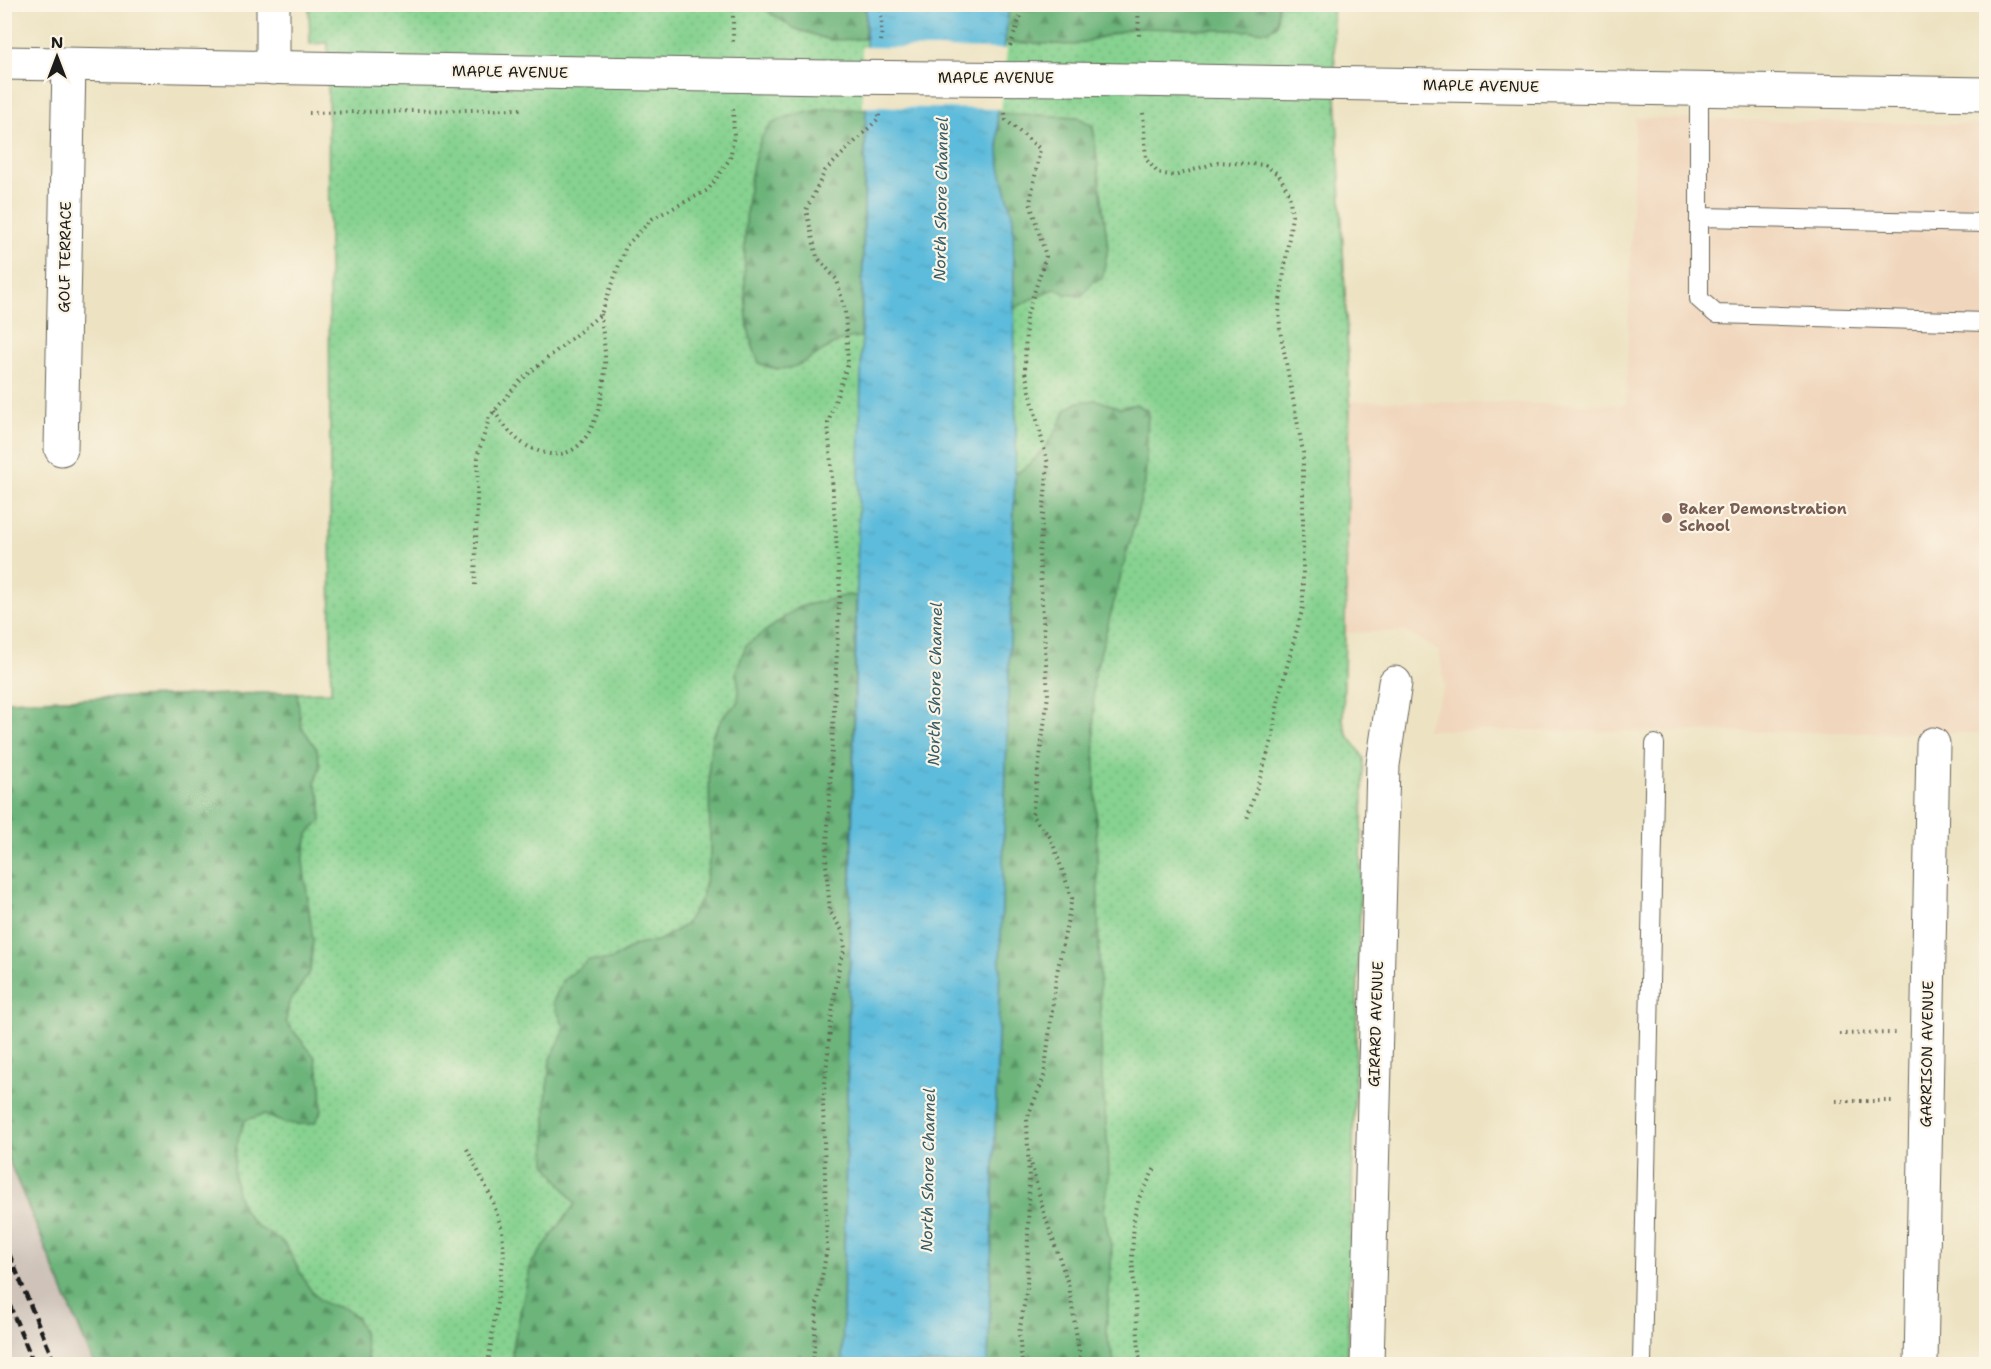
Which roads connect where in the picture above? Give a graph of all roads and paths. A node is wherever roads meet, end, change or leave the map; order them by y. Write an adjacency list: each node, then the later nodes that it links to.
1 (273, 4): 12 (street)
2 (733, 4): 7 (path)
3 (879, 4): 8 (path)
4 (1025, 4): 9 (path)
5 (1138, 4): 6 (path)
6 (1139, 38)
7 (733, 52)
8 (881, 53)
9 (1008, 54)
10 (4, 63): 11 (street, MAPLE AVENUE)
11 (69, 64): 12 (street, MAPLE AVENUE); 24 (street, GOLF TERRACE)
12 (273, 68): 13 (street, MAPLE AVENUE, bridge)
13 (1699, 89): 14 (street, MAPLE AVENUE); 19 (lane)
14 (1986, 94)
15 (732, 98): 21 (path)
16 (879, 107): 38 (path)
17 (1143, 107): 29 (path)
18 (1005, 109): 35 (path)
19 (1699, 217): 20 (lane); 22 (lane)
20 (1986, 224)
21 (601, 314): 23 (path); 23 (path)
22 (1986, 322)
23 (494, 411): 25 (path)
24 (61, 449)
25 (475, 585)
26 (1395, 684): 42 (street, GIRARD AVENUE)
27 (1655, 744): 43 (lane)
28 (1933, 744): 44 (street, GARRISON AVENUE)
29 (1246, 822)
30 (1902, 1033): 31 (path)
31 (1839, 1034)
32 (1836, 1101): 33 (path)
33 (1901, 1101)
34 (467, 1149): 37 (path)
35 (1028, 1149): 39 (path); 40 (path)
36 (1155, 1168): 41 (path)
37 (488, 1365)
38 (813, 1365)
39 (1022, 1365)
40 (1081, 1365)
41 (1140, 1365)
42 (1367, 1365)
43 (1642, 1365)
44 (1921, 1365)

